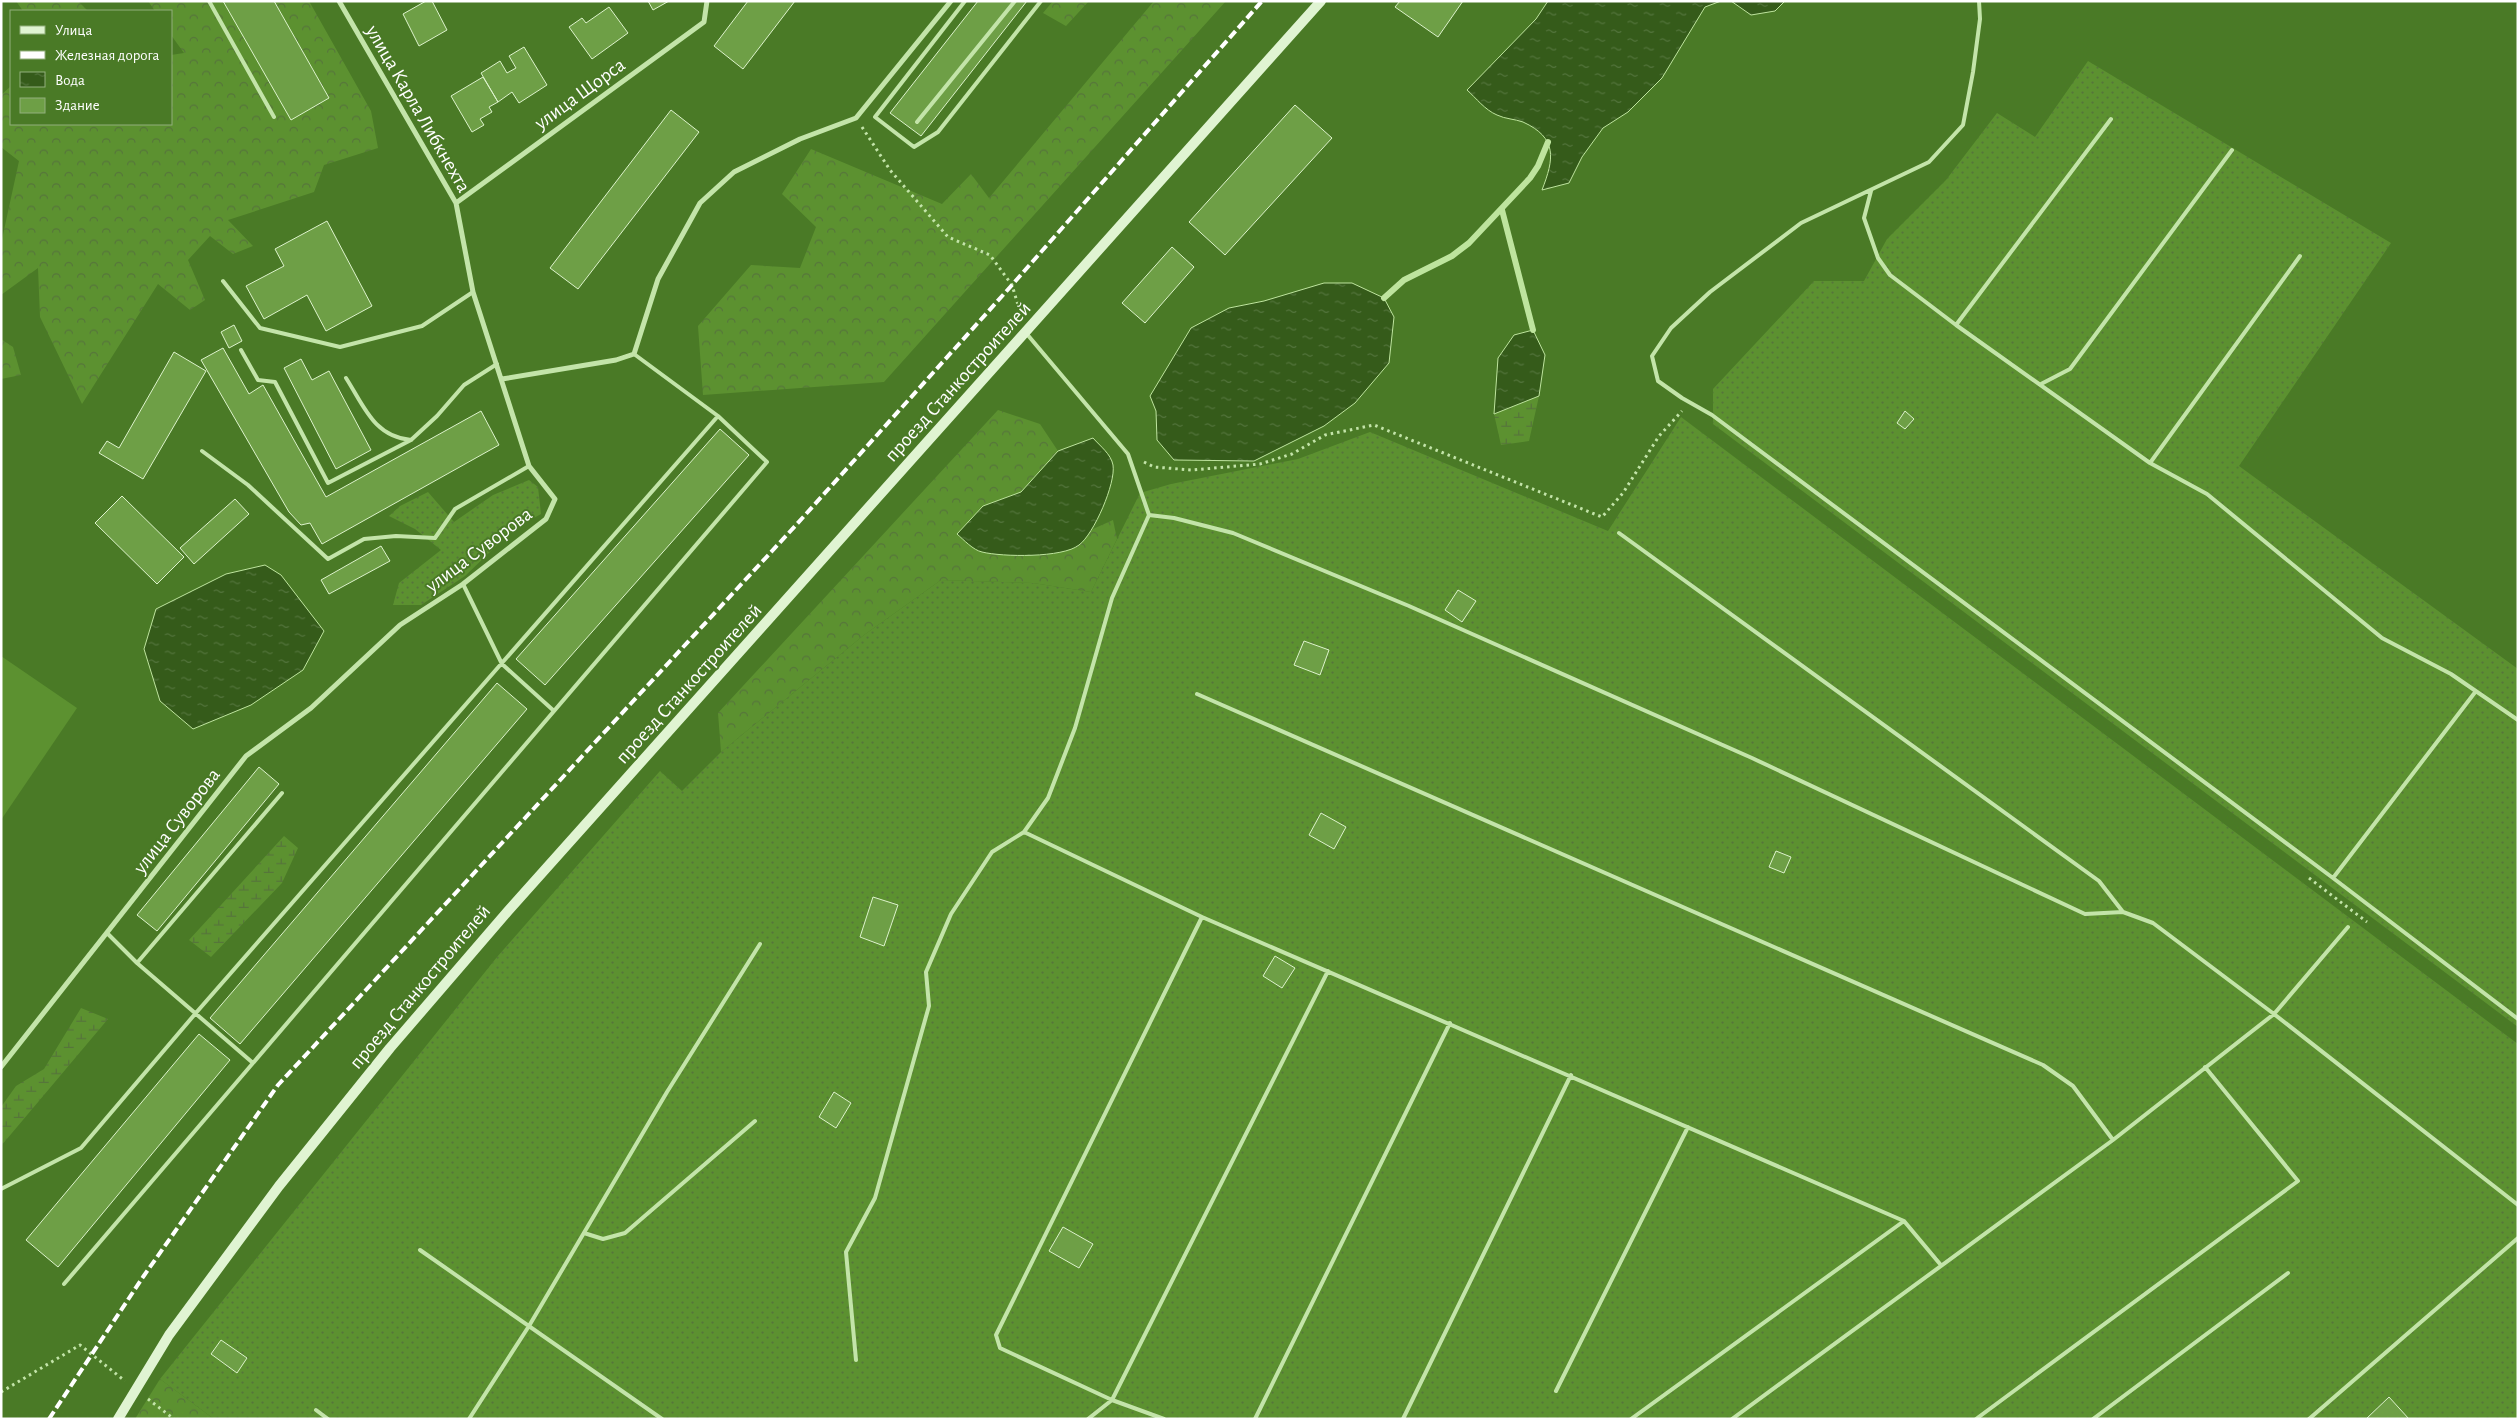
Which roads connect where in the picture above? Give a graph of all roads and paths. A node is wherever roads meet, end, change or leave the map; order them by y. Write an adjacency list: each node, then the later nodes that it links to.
1 (209, 1): 10 (lane)
2 (339, 1): 16 (street, улица Карла Либкнехта)
3 (707, 1): 16 (street, улица Щорса)
4 (951, 1): 11 (street)
5 (965, 1): 7 (lane)
6 (1015, 1): 13 (lane)
7 (1041, 1)
8 (1321, 1): 21 (main road, проезд Станкостроителей)
9 (1979, 1): 15 (lane)
10 (274, 117)
11 (856, 118): 21 (path); 23 (street)
12 (2111, 119): 20 (lane)
13 (917, 122)
14 (2232, 150): 27 (lane)
15 (1871, 191): 20 (lane); 46 (lane)
16 (456, 203): 19 (street, улица Карла Либкнехта)
17 (2300, 256): 33 (lane)
18 (223, 282): 19 (lane)
19 (473, 292): 24 (street, улица Карла Либкнехта)
20 (1956, 326): 27 (lane)
21 (1026, 333): 32 (lane); 77 (main road, проезд Станкостроителей)
22 (241, 350): 30 (lane)
23 (634, 354): 26 (street); 29 (lane)
24 (497, 364): 26 (street, улица Карла Либкнехта); 30 (lane)
25 (346, 378): 30 (lane)
26 (502, 379): 34 (street, улица Суворова)
27 (2041, 384): 33 (lane)
28 (1684, 409): 32 (path)
29 (718, 416): 38 (lane); 41 (lane)
30 (411, 440)
31 (202, 451): 34 (lane)
32 (1128, 454): 35 (lane)
33 (2150, 463): 39 (lane)
34 (530, 466): 37 (street, улица Суворова)
35 (1149, 515): 44 (lane); 47 (lane)
36 (1619, 533): 47 (lane)
37 (464, 584): 38 (lane); 51 (street, улица Суворова)
38 (502, 664): 41 (lane); 55 (lane)
39 (2476, 691): 42 (lane); 46 (lane)
40 (1197, 694): 65 (lane)
41 (554, 711): 59 (lane)
42 (2518, 720)
43 (282, 793): 53 (lane)
44 (1024, 832): 48 (lane); 76 (lane)
45 (2305, 875): 49 (path)
46 (2333, 878): 57 (lane)
47 (2123, 912): 56 (lane)
48 (1202, 917): 54 (lane); 80 (lane)
49 (2368, 923)
50 (2348, 927): 56 (lane)
51 (108, 934): 53 (lane); 60 (street, улица Суворова)
52 (760, 944): 69 (lane)
53 (137, 963): 55 (lane)
54 (1328, 971): 58 (lane); 80 (lane)
55 (195, 1014): 59 (lane); 66 (lane)
56 (2274, 1014): 61 (lane); 67 (lane)
57 (2518, 1020)
58 (1450, 1023): 62 (lane); 89 (lane)
59 (253, 1063): 74 (lane)
60 (1, 1068)
61 (2205, 1068): 65 (lane); 93 (lane)
62 (1571, 1075): 64 (lane); 90 (lane)
63 (755, 1121): 69 (lane)
64 (1688, 1127): 68 (lane); 78 (lane)
65 (2112, 1140): 72 (lane)
66 (1, 1190)
67 (2518, 1205)
68 (1904, 1221): 72 (lane); 91 (lane)
69 (584, 1233): 75 (lane)
70 (2518, 1238): 95 (lane)
71 (420, 1250): 75 (lane)
72 (1940, 1264): 92 (lane)
73 (2288, 1273): 94 (lane)
74 (64, 1284)
75 (529, 1326): 85 (lane); 86 (lane)
76 (856, 1360)
77 (136, 1390): 79 (path); 82 (main road, проезд Станкостроителей); 83 (path)
78 (1556, 1391)
79 (1, 1392)
80 (1112, 1400): 87 (lane); 88 (lane)
81 (316, 1410): 84 (lane)
82 (118, 1419)
83 (174, 1419)
84 (328, 1419)
85 (469, 1419)
86 (662, 1419)
87 (1088, 1419)
88 (1164, 1419)
89 (1255, 1419)
90 (1403, 1419)
91 (1631, 1419)
92 (1732, 1419)
93 (1976, 1419)
94 (2093, 1419)
95 (2309, 1419)

